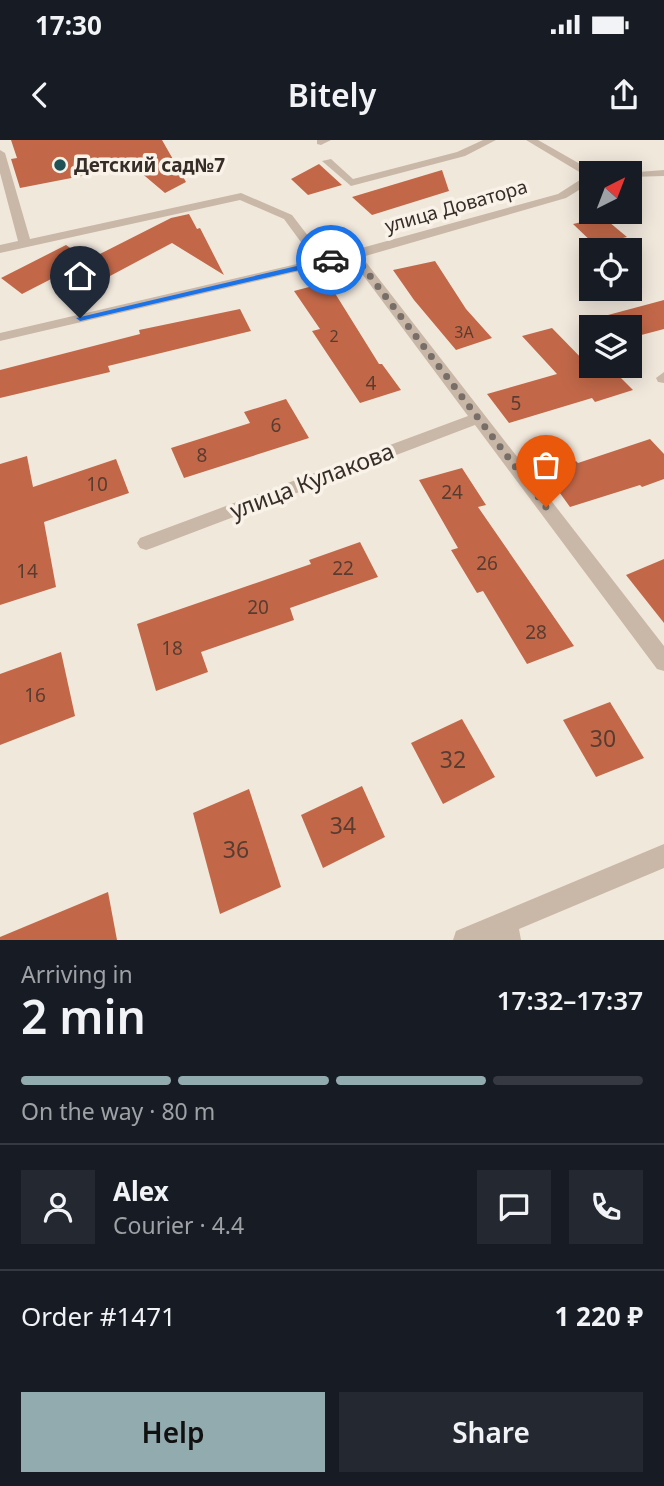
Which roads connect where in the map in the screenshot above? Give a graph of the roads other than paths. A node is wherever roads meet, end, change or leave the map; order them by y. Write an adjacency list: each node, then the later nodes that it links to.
1 (491, 140): 4 (street)
2 (531, 140): 5 (street)
3 (0, 153): 9 (street)
4 (327, 161)
5 (579, 168)
6 (664, 173): 7 (street)
7 (642, 174)
8 (579, 184): 11 (street, улица Доватора)
9 (25, 244): 10 (street); 12 (street)
10 (0, 248)
11 (354, 255): 12 (street, улица Доватора); 14 (street)
12 (322, 262): 13 (street, улица Доватора)
13 (0, 337)
14 (478, 418): 15 (street, улица Кулакова); 16 (street)
15 (146, 543)
16 (664, 662)
17 (664, 856): 18 (street)
18 (508, 931): 19 (street)
19 (465, 940)

